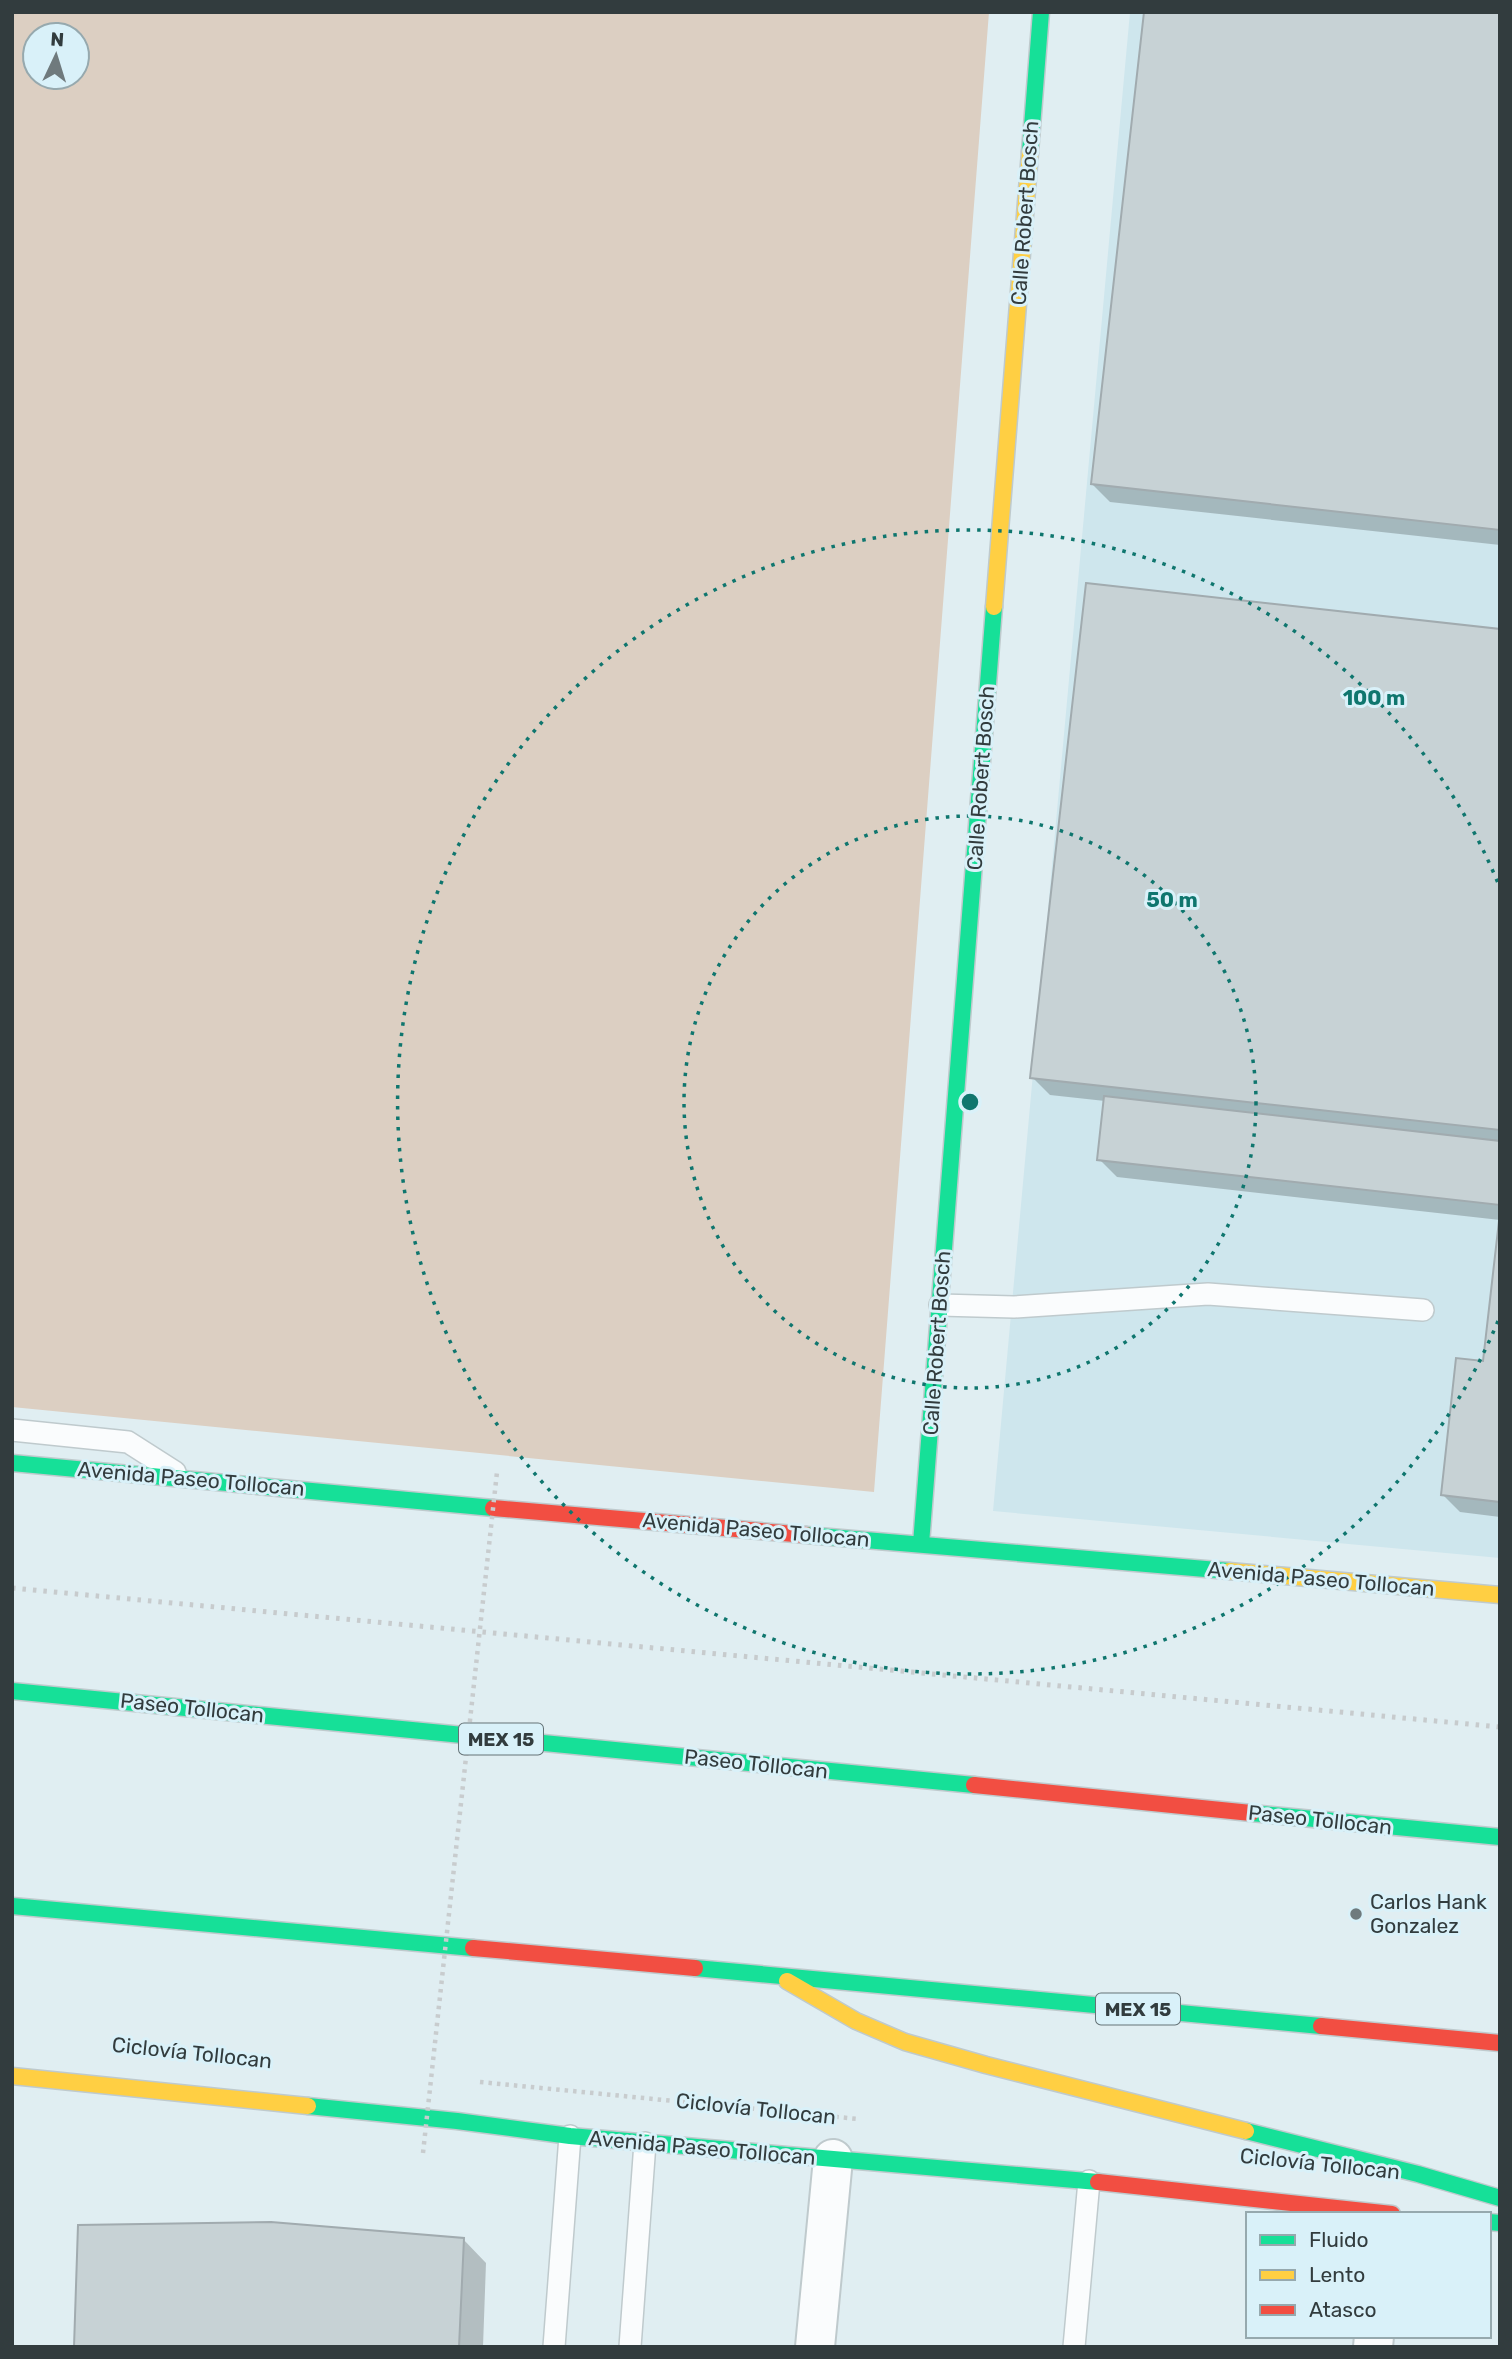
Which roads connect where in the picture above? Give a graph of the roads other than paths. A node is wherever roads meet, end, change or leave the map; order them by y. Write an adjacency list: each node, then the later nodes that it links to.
1 (1041, 12): 2 (main road, Calle Robert Bosch)
2 (940, 1305): 3 (lane); 7 (main road, Calle Robert Bosch)
3 (1423, 1310)
4 (12, 1430): 6 (lane)
5 (12, 1463): 6 (main road, Avenida Paseo Tollocan)
6 (185, 1479): 7 (main road, Avenida Paseo Tollocan)
7 (921, 1544): 8 (main road, Avenida Paseo Tollocan)
8 (1500, 1595)
9 (12, 1690): 11 (main road, Paseo Tollocan / MEX 15)
10 (1446, 1816): 11 (main road)
11 (1379, 1826): 12 (main road, Paseo Tollocan / MEX 15)
12 (1500, 1837)
13 (12, 1906): 14 (main road, MEX 15)
14 (776, 1975): 15 (main road, MEX 15); 21 (main road)
15 (1500, 2043)
16 (12, 2076): 17 (main road, Avenida Paseo Tollocan)
17 (570, 2136): 18 (main road, Avenida Paseo Tollocan); 23 (lane)
18 (645, 2143): 19 (main road, Avenida Paseo Tollocan); 24 (lane)
19 (832, 2159): 20 (main road, Avenida Paseo Tollocan); 25 (street)
20 (1090, 2181): 22 (main road, Avenida Paseo Tollocan); 26 (lane)
21 (1500, 2198)
22 (1370, 2212)
23 (554, 2347)
24 (630, 2347)
25 (815, 2347)
26 (1074, 2347)

